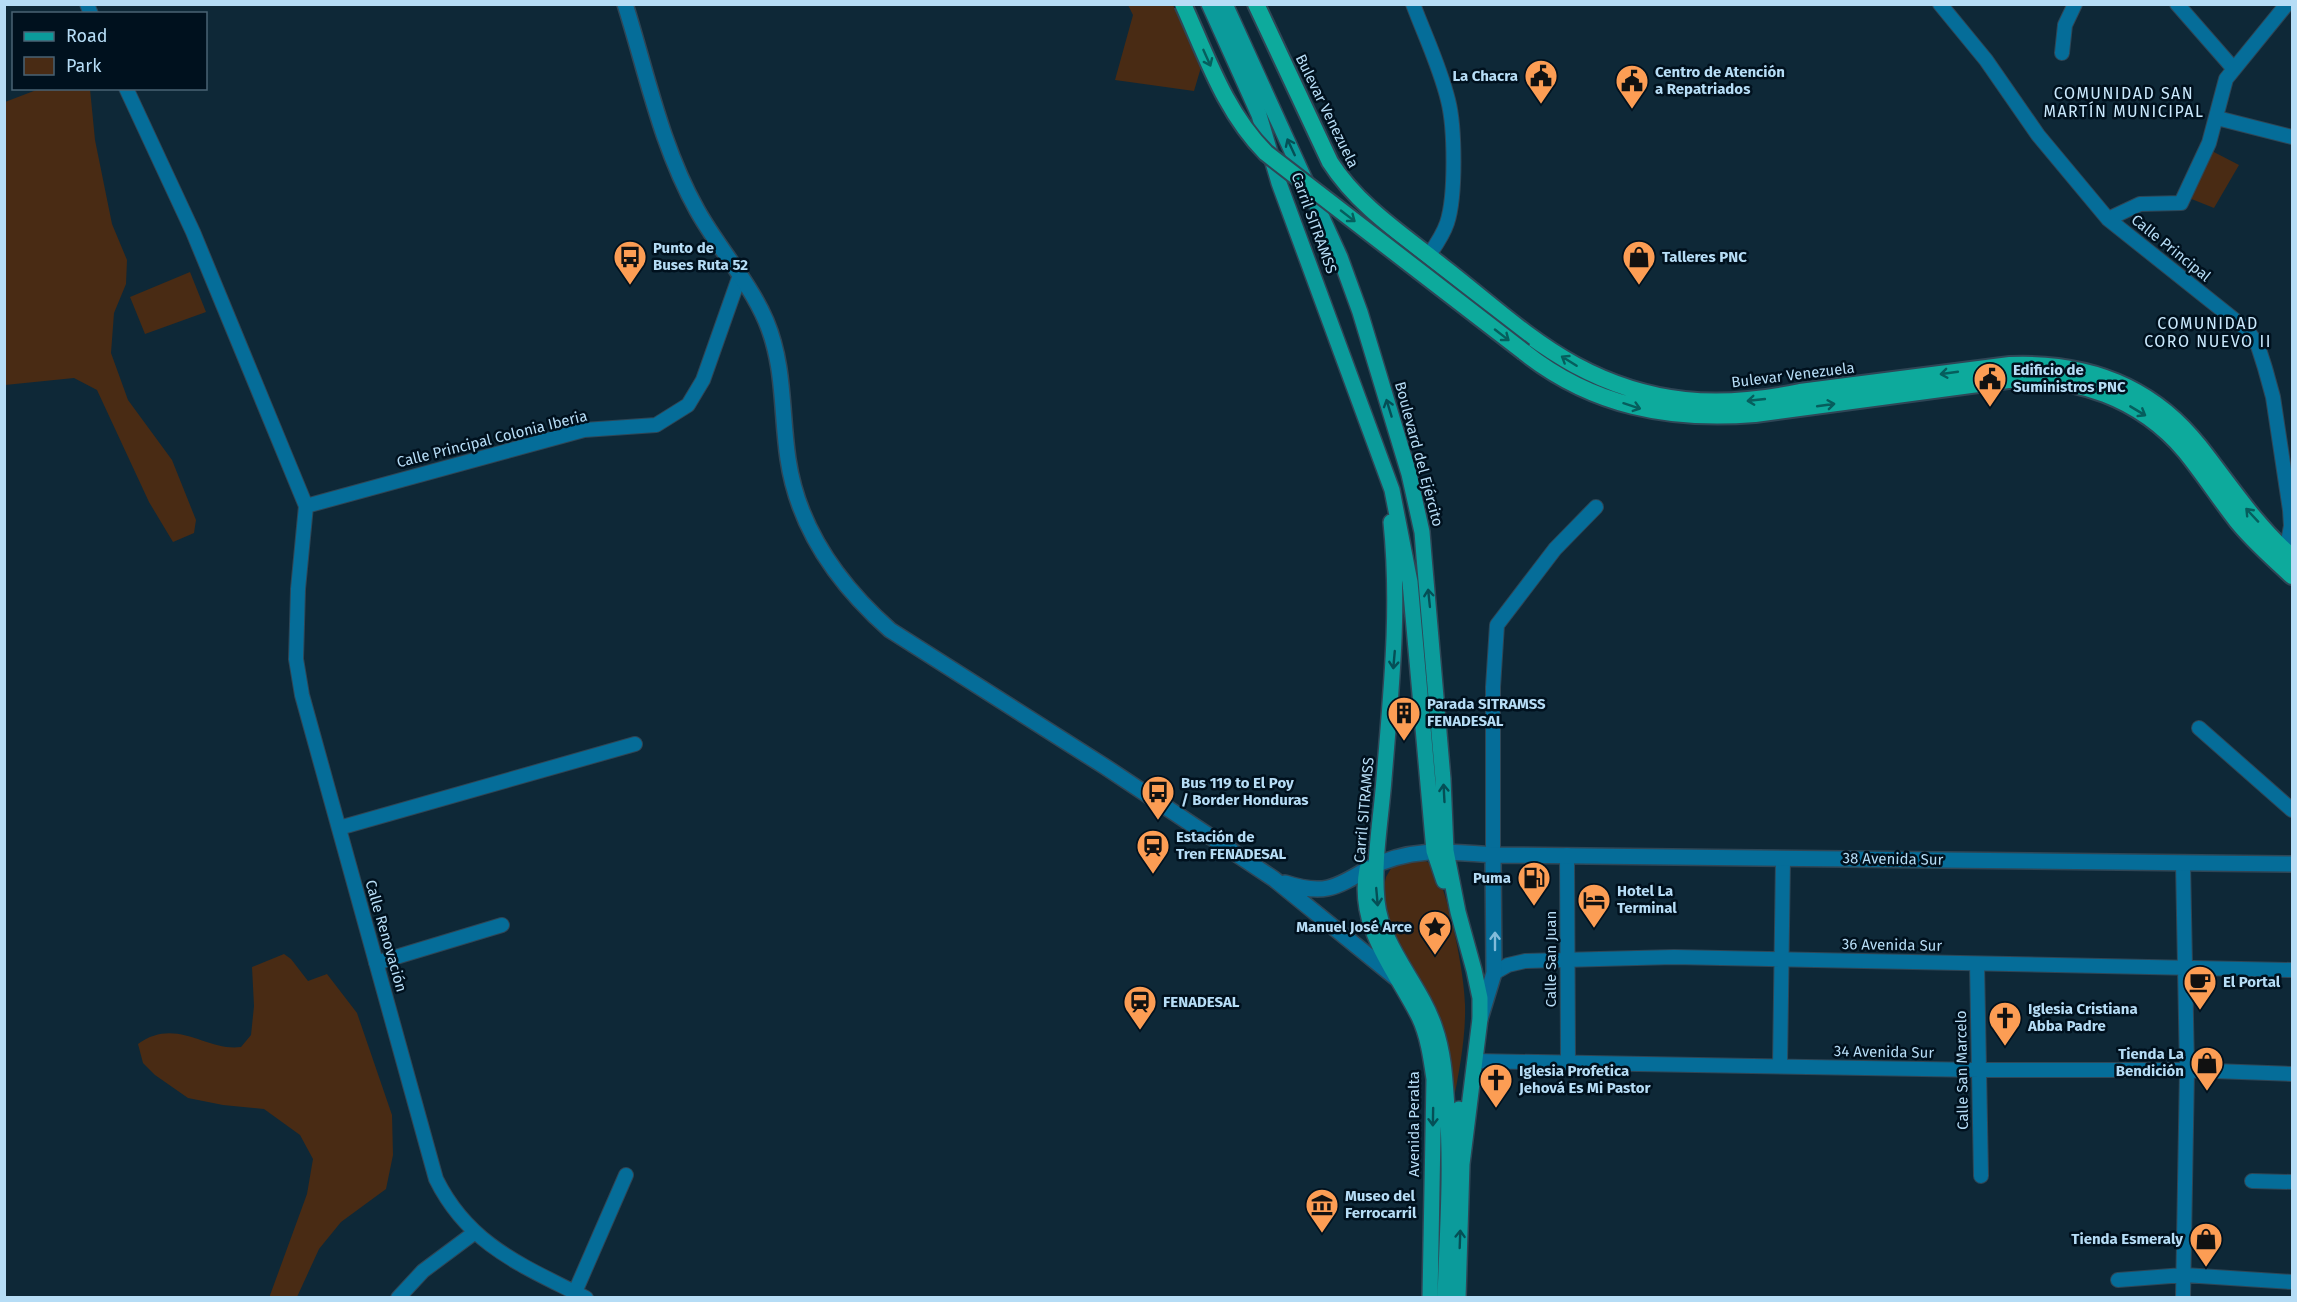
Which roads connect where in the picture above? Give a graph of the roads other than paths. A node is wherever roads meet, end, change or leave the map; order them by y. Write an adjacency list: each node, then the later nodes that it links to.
1 (626, 4): 18 (street)
2 (1183, 4): 23 (highway, one-way to 23, bridge)
3 (1209, 4): 19 (main road, Carril SITRAMSS)
4 (1225, 4): 28 (main road, Boulevard del Ejército, one-way to 4)
5 (1256, 4): 17 (highway, Bulevar Venezuela)
6 (1413, 4): 17 (street)
7 (1940, 4): 16 (street, Calle Principal)
8 (2075, 4): 11 (street)
9 (2177, 4): 12 (street)
10 (2287, 4): 12 (street)
11 (2062, 53)
12 (2234, 68): 14 (street)
13 (127, 90): 20 (street)
14 (2217, 118): 15 (street); 16 (street)
15 (2292, 137)
16 (2108, 219): 22 (street, Calle Principal)
17 (1429, 255): 22 (highway, Bulevar Venezuela, one-way to 17)
18 (740, 276): 20 (street, Calle Principal Colonia Iberia); 35 (street)
19 (1381, 456): 28 (main road, Carril SITRAMSS); 34 (main road, Carril SITRAMSS, one-way to 34)
20 (306, 506): 27 (street, Calle Renovación)
21 (1596, 507): 29 (street)
22 (2289, 554)
23 (2292, 576)
24 (2199, 728): 26 (street)
25 (635, 744): 27 (street)
26 (2292, 810)
27 (339, 828): 39 (street, Calle Renovación)
28 (1440, 851): 29 (street); 34 (street); 45 (main road); 52 (main road, Carril SITRAMSS)
29 (1493, 855): 30 (street, 38 Avenida Sur); 43 (street, one-way to 29)
30 (1568, 855): 31 (street, 38 Avenida Sur); 37 (street, Calle San Juan)
31 (1783, 858): 32 (street, 38 Avenida Sur); 38 (street)
32 (2183, 863): 33 (street, 38 Avenida Sur); 41 (street)
33 (2292, 864)
34 (1372, 866): 35 (street); 44 (main road, Avenida Peralta); 52 (main road, Carril SITRAMSS, one-way to 52)
35 (1274, 879): 44 (street)
36 (502, 925): 39 (street)
37 (1568, 959): 38 (street, 36 Avenida Sur); 43 (street, 36 Avenida Sur); 47 (street, Calle San Juan)
38 (1780, 959): 40 (street, 36 Avenida Sur); 48 (street)
39 (376, 963): 57 (street, Calle Renovación)
40 (1977, 964): 41 (street, 36 Avenida Sur); 49 (street, Calle San Marcelo)
41 (2185, 967): 42 (street, 36 Avenida Sur); 50 (street)
42 (2292, 970)
43 (1494, 972): 45 (street)
44 (1399, 981): 63 (main road, Avenida Peralta, one-way to 63)
45 (1480, 1019): 46 (main road)
46 (1474, 1061): 47 (street, 34 Avenida Sur); 65 (main road, one-way to 46)
47 (1568, 1063): 48 (street, 34 Avenida Sur)
48 (1780, 1066): 49 (street, 34 Avenida Sur)
49 (1979, 1070): 50 (street, 34 Avenida Sur); 54 (street, Calle San Marcelo)
50 (2187, 1070): 51 (street, 34 Avenida Sur); 58 (street)
51 (2292, 1074)
52 (1450, 1153): 64 (main road, Carril SITRAMSS)
53 (626, 1175): 61 (street)
54 (1980, 1176)
55 (2252, 1181): 56 (street)
56 (2292, 1182)
57 (474, 1233): 61 (street, Calle Renovación); 62 (street)
58 (2184, 1275): 59 (street); 60 (street); 66 (street)
59 (2118, 1280)
60 (2292, 1282)
61 (581, 1295)
62 (398, 1298)
63 (1430, 1298)
64 (1445, 1298)
65 (1458, 1298)
66 (2183, 1298)

